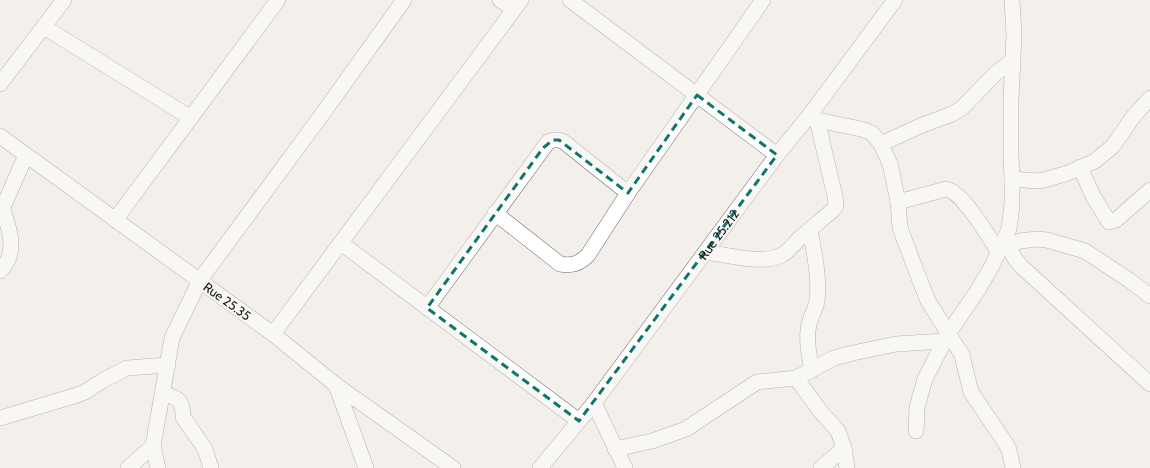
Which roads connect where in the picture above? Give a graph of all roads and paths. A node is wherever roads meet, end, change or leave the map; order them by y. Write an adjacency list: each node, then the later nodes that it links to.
1 (64, 0): 10 (street)
2 (278, 0): 15 (street)
3 (404, 0): 34 (street)
4 (500, 0): 9 (street)
5 (570, 0): 13 (street)
6 (763, 0): 13 (street)
7 (896, 0): 16 (street, Rue 25.212)
8 (1012, 0): 11 (street)
9 (517, 4): 30 (street)
10 (44, 27): 12 (street); 15 (street)
11 (1013, 60): 18 (street); 22 (street)
12 (0, 84)
13 (697, 96): 20 (street); 24 (street)
14 (1150, 98): 21 (street)
15 (191, 118): 28 (street)
16 (813, 118): 18 (street); 20 (street, Rue 25.212); 29 (street)
17 (0, 136): 19 (street, Rue 25.35)
18 (881, 144): 25 (street)
19 (26, 155): 26 (street); 28 (street, Rue 25.35)
20 (777, 155): 32 (street, Rue 25.212)
21 (1080, 167): 22 (street); 23 (street)
22 (1012, 178): 31 (street)
23 (1150, 190)
24 (628, 193): 27 (street); 27 (street)
25 (898, 202): 31 (street); 38 (street)
26 (1, 212): 33 (street)
27 (495, 213): 36 (street)
28 (115, 220): 34 (street, Rue 25.35)
29 (810, 230): 32 (street); 40 (street)
30 (341, 243): 36 (street); 37 (street)
31 (1004, 246): 35 (street); 38 (street); 42 (street)
32 (706, 252): 45 (street, Rue 25.212)
33 (0, 271)
34 (200, 280): 37 (street, Rue 25.35); 39 (street)
35 (1150, 296)
36 (427, 308): 47 (street)
37 (273, 334): 43 (street, Rue 25.35)
38 (946, 338): 40 (street); 48 (street); 61 (street)
39 (168, 365): 44 (street); 46 (street)
40 (812, 370): 41 (street)
41 (796, 378): 50 (street); 51 (street)
42 (1150, 384)
43 (336, 385): 55 (street); 56 (street, Rue 25.35)
44 (163, 393): 49 (street); 54 (street)
45 (594, 402): 47 (street, Rue 25.212); 51 (street)
46 (0, 418)
47 (579, 421): 57 (street, Rue 25.212)
48 (916, 430)
49 (153, 446): 52 (street); 53 (street)
50 (844, 448): 59 (street); 60 (street)
51 (615, 449): 58 (street)
52 (128, 468)
53 (158, 468)
54 (211, 468)
55 (364, 468)
56 (453, 468)
57 (540, 468)
58 (625, 468)
59 (821, 468)
60 (848, 468)
61 (1011, 468)

